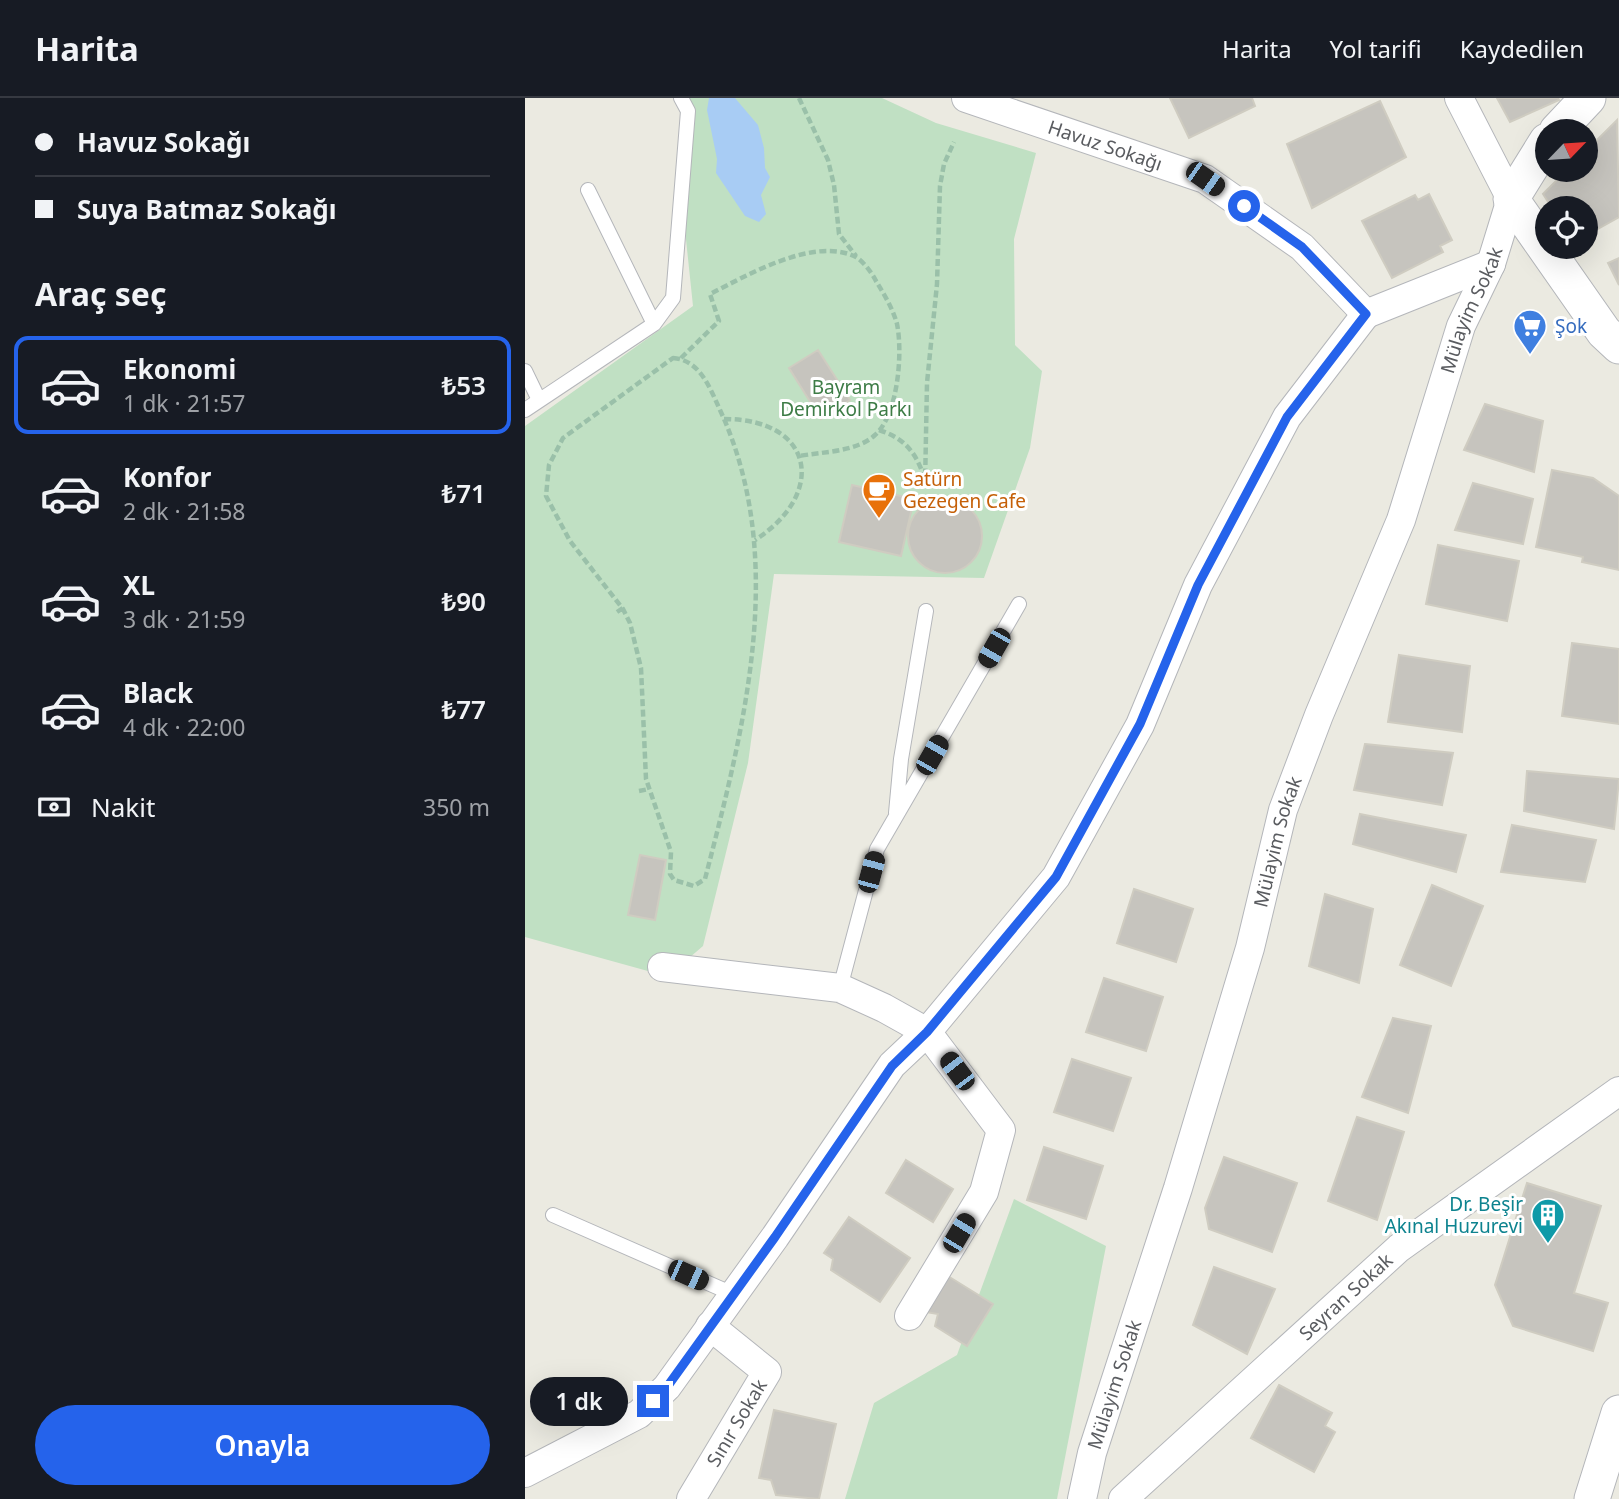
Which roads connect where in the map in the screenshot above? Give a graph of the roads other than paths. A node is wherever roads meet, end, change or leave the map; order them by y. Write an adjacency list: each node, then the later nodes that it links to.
1 (681, 98): 11 (lane)
2 (966, 98): 10 (street, Havuz Sokağı)
3 (1459, 98): 8 (street)
4 (1585, 99): 5 (street)
5 (1568, 119)
6 (1535, 160): 8 (street)
7 (588, 190): 11 (lane)
8 (1511, 199): 9 (street, Mülayim Sokak); 12 (street)
9 (1492, 264): 10 (street); 30 (street, Mülayim Sokak)
10 (1366, 314): 21 (street)
11 (654, 324): 14 (lane)
12 (1619, 346)
13 (525, 371): 14 (lane)
14 (539, 400): 15 (lane)
15 (525, 410)
16 (1019, 604): 18 (lane)
17 (926, 611): 18 (lane)
18 (895, 819): 20 (lane)
19 (662, 967): 20 (street)
20 (840, 988): 21 (street)
21 (927, 1032): 24 (street); 25 (street)
22 (1619, 1091): 31 (street, Seyran Sokak)
23 (553, 1215): 24 (lane)
24 (733, 1294): 26 (street)
25 (909, 1316)
26 (710, 1326): 28 (street); 29 (street, Sınır Sokak)
27 (1619, 1413): 32 (street)
28 (525, 1473)
29 (691, 1499)
30 (1082, 1499)
31 (1123, 1499)
32 (1592, 1499)

